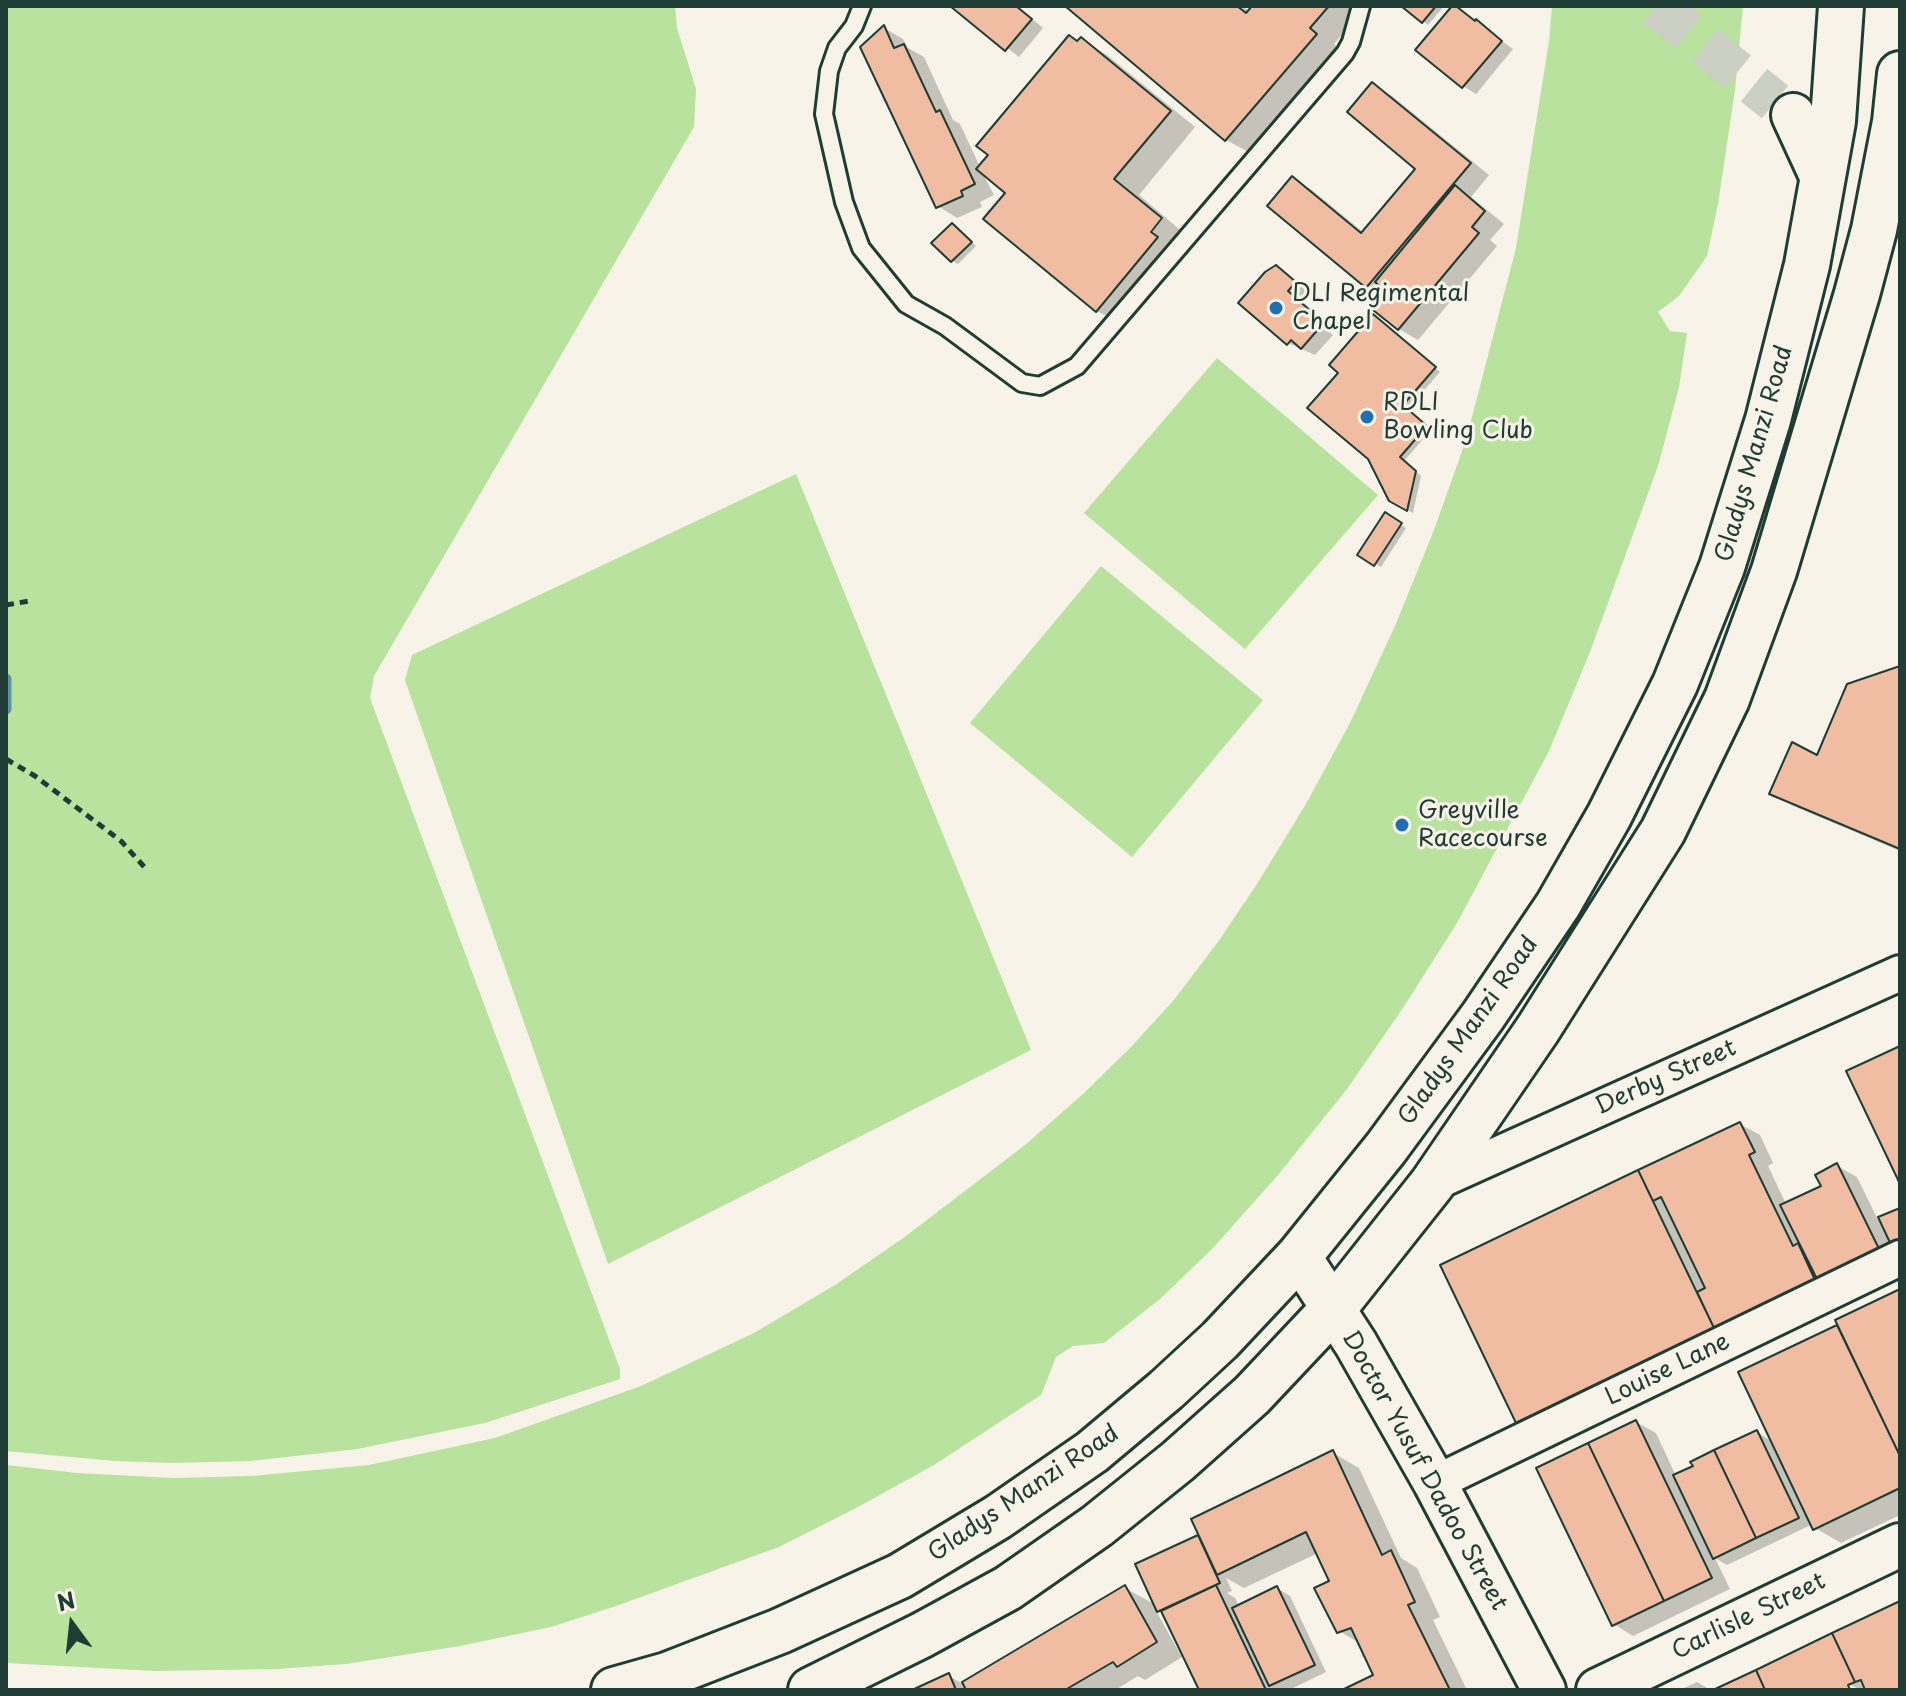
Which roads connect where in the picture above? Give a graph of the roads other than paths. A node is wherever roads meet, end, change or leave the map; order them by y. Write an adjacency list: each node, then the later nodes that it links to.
1 (1361, 6): 3 (lane)
2 (1841, 6): 5 (main road, Gladys Manzi Road)
3 (862, 8)
4 (1900, 74): 6 (main road, Gladys Manzi Road)
5 (1800, 113): 6 (main road); 7 (main road, Gladys Manzi Road)
6 (1893, 176): 8 (main road, Gladys Manzi Road)
7 (1822, 178): 8 (main road); 11 (main road, Gladys Manzi Road)
8 (1887, 242): 10 (main road, Gladys Manzi Road)
9 (1900, 973): 10 (street, Derby Street)
10 (1432, 1184): 13 (main road, Gladys Manzi Road)
11 (1299, 1256): 13 (street, Doctor Yusuf Dadoo Street); 16 (main road, Gladys Manzi Road)
12 (1900, 1258): 14 (street, Louise Lane)
13 (1333, 1309): 14 (street, Doctor Yusuf Dadoo Street); 18 (main road, Gladys Manzi Road)
14 (1435, 1483): 19 (street, Doctor Yusuf Dadoo Street)
15 (1900, 1545): 20 (street, Carlisle Street)
16 (670, 1682): 17 (main road, Gladys Manzi Road)
17 (614, 1690)
18 (811, 1690)
19 (1544, 1690)
20 (1598, 1690)

